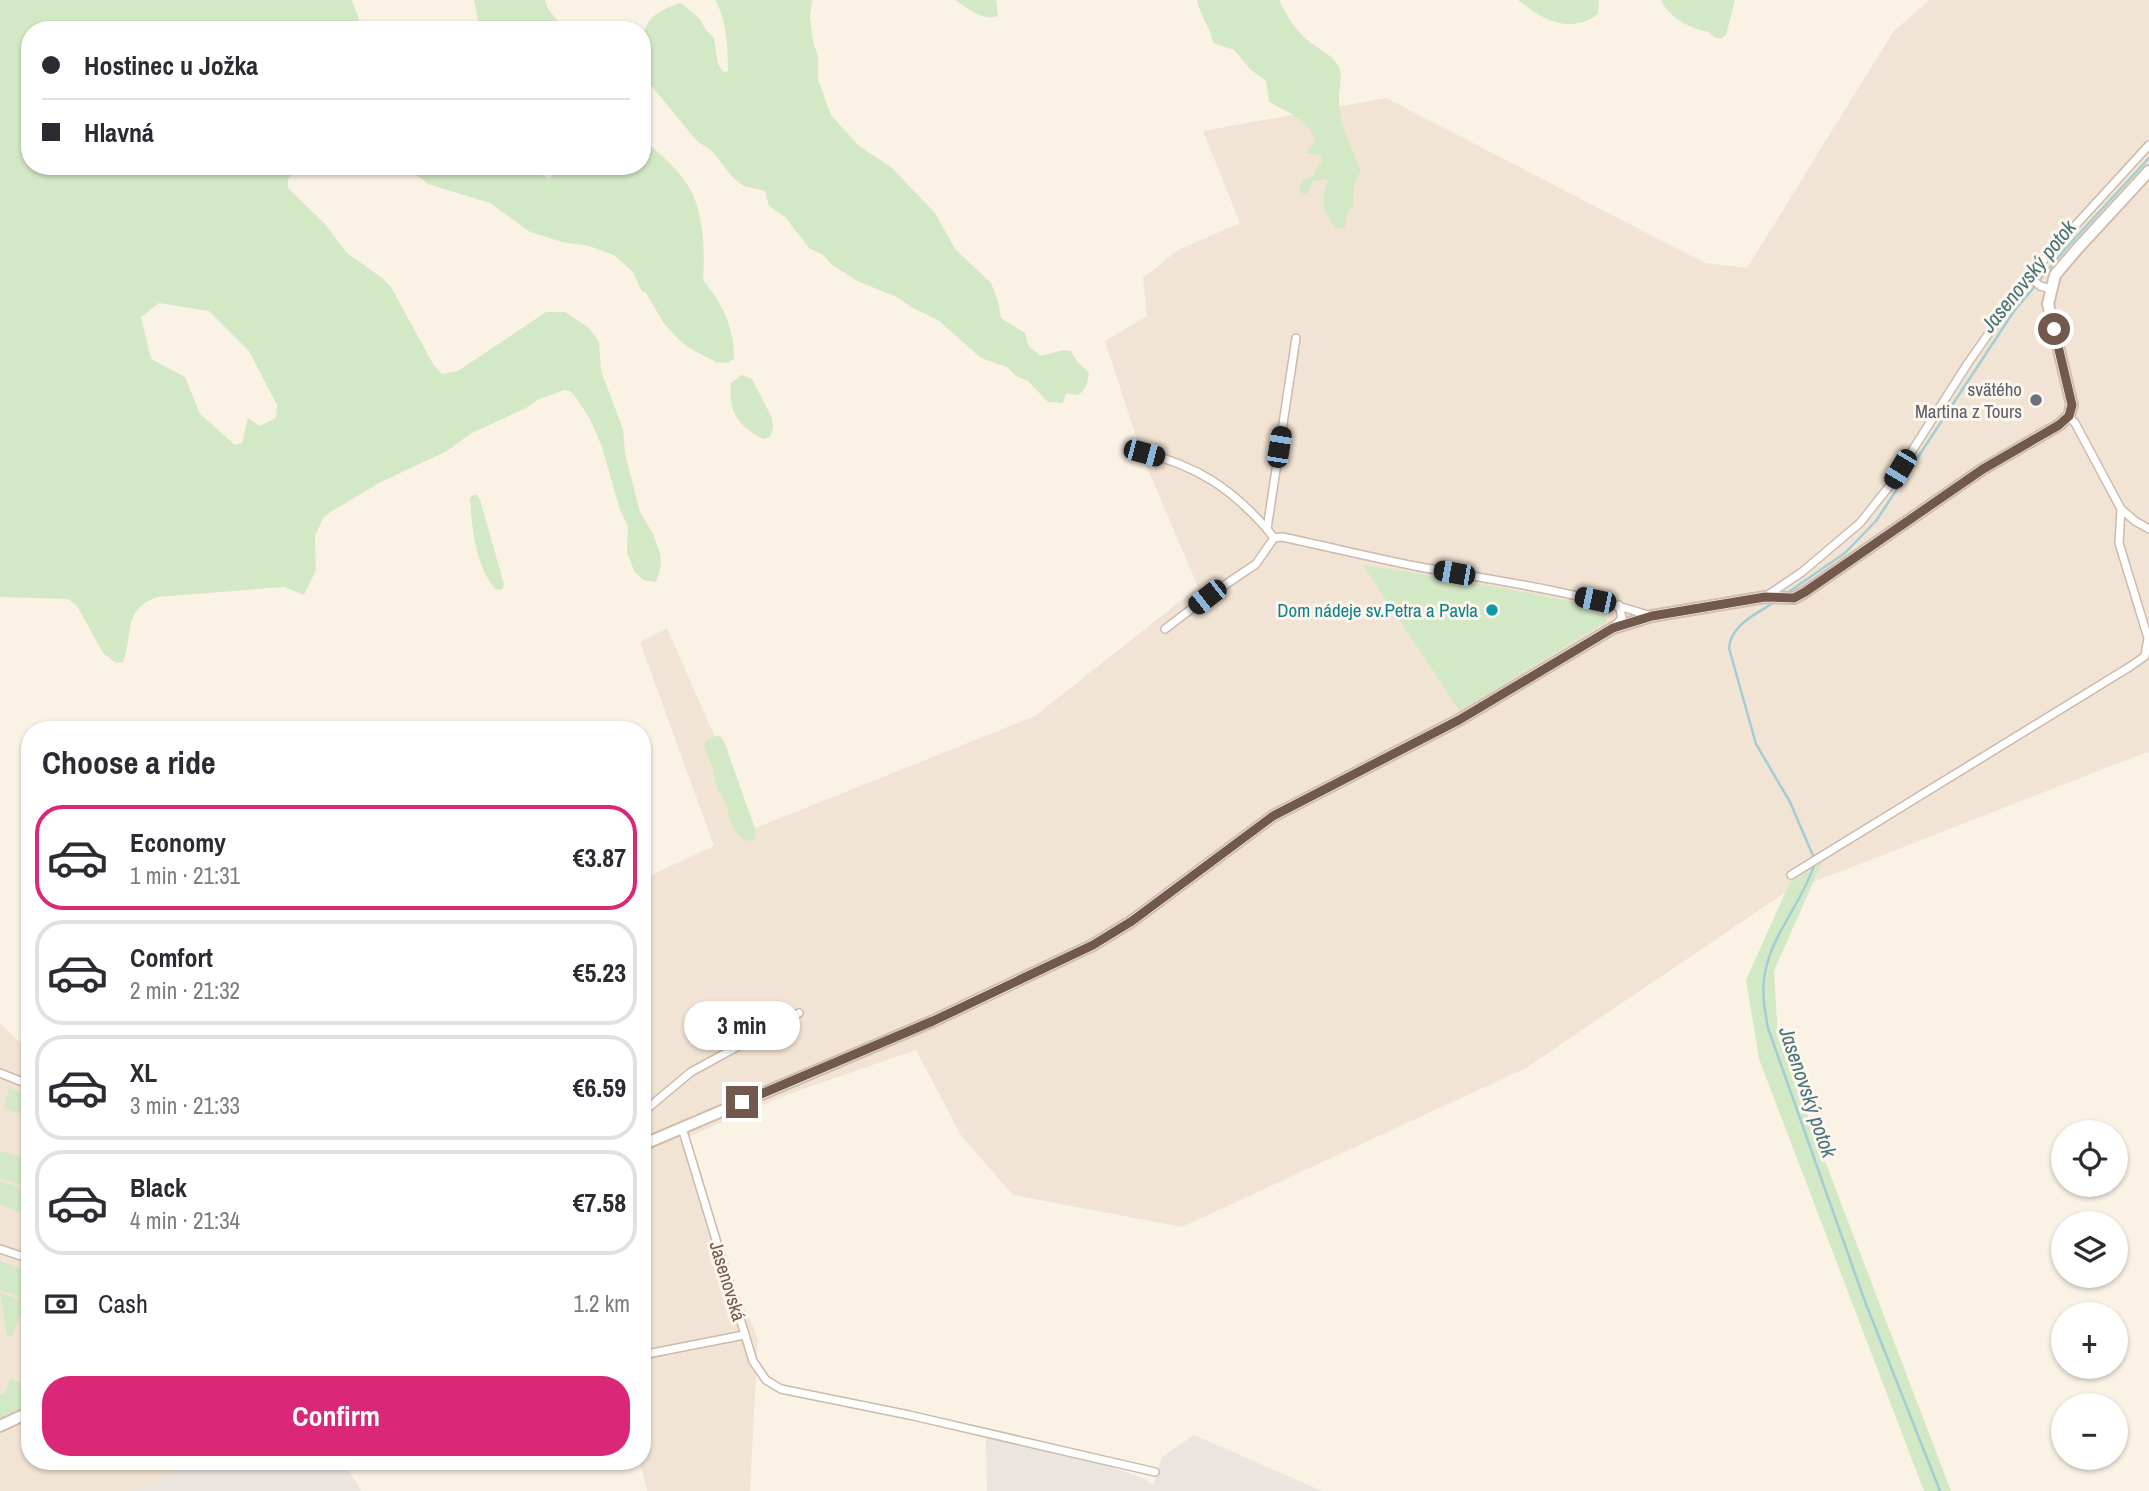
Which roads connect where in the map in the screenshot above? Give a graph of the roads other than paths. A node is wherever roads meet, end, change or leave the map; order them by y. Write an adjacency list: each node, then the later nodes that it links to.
1 (2149, 145): 3 (street)
2 (2149, 171): 4 (street)
3 (2031, 278): 4 (street); 12 (street)
4 (2045, 287): 6 (street)
5 (1296, 338): 9 (street)
6 (2069, 416): 8 (street); 12 (street)
7 (1144, 453): 9 (street)
8 (2121, 509): 10 (street); 17 (street)
9 (1267, 529): 11 (street)
10 (2149, 529)
11 (1274, 538): 13 (street); 16 (street)
12 (1768, 597): 14 (street)
13 (1619, 605): 14 (street); 15 (street)
14 (1652, 616): 15 (street)
15 (1613, 628): 22 (street)
16 (1166, 629)
17 (1791, 874)
18 (799, 1013): 21 (street)
19 (0, 1073): 20 (street)
20 (21, 1081)
21 (651, 1105)
22 (682, 1128): 23 (street); 26 (street, Jasenovská)
23 (651, 1141)
24 (0, 1249): 25 (street)
25 (21, 1256)
26 (744, 1335): 27 (street, Jasenovská); 30 (street)
27 (651, 1352)
28 (21, 1416): 29 (street)
29 (0, 1426)
30 (1155, 1472)

